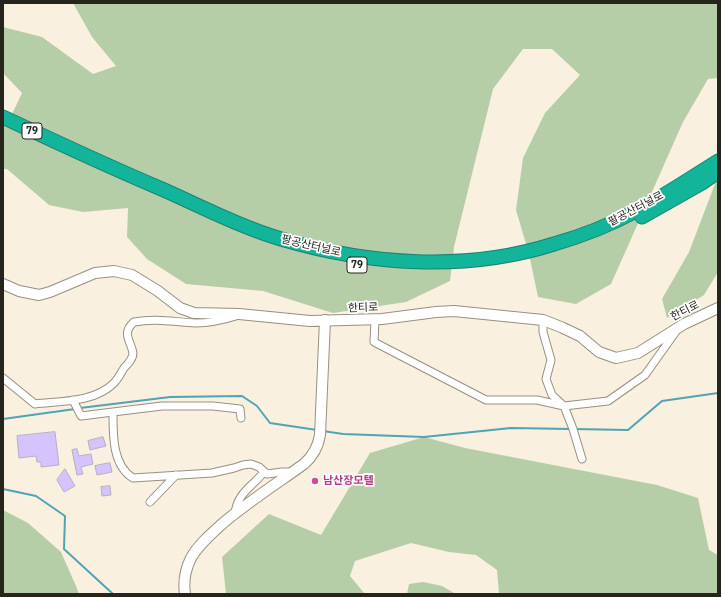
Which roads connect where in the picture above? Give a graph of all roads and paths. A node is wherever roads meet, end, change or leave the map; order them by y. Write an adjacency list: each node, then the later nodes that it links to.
1 (3, 117): 3 (highway, 팔공산터널로 / 79)
2 (3, 125): 4 (highway, 팔공산터널로 / 79)
3 (718, 161)
4 (718, 172)
5 (3, 284): 7 (street, 한티로)
6 (718, 308): 11 (street, 한티로)
7 (240, 314): 8 (street, 한티로); 13 (street)
8 (325, 320): 9 (street, 한티로); 19 (street)
9 (375, 320): 10 (street, 한티로); 14 (street)
10 (543, 320): 11 (street, 한티로); 14 (street)
11 (680, 326): 14 (street)
12 (3, 378): 13 (street)
13 (73, 400): 15 (street)
14 (564, 406): 17 (street)
15 (113, 412): 16 (street); 20 (street)
16 (241, 418)
17 (582, 459)
18 (264, 472): 19 (street); 20 (street); 22 (street)
19 (292, 472): 22 (street)
20 (176, 475): 21 (street)
21 (150, 502)
22 (235, 513): 23 (street)
23 (185, 594)

